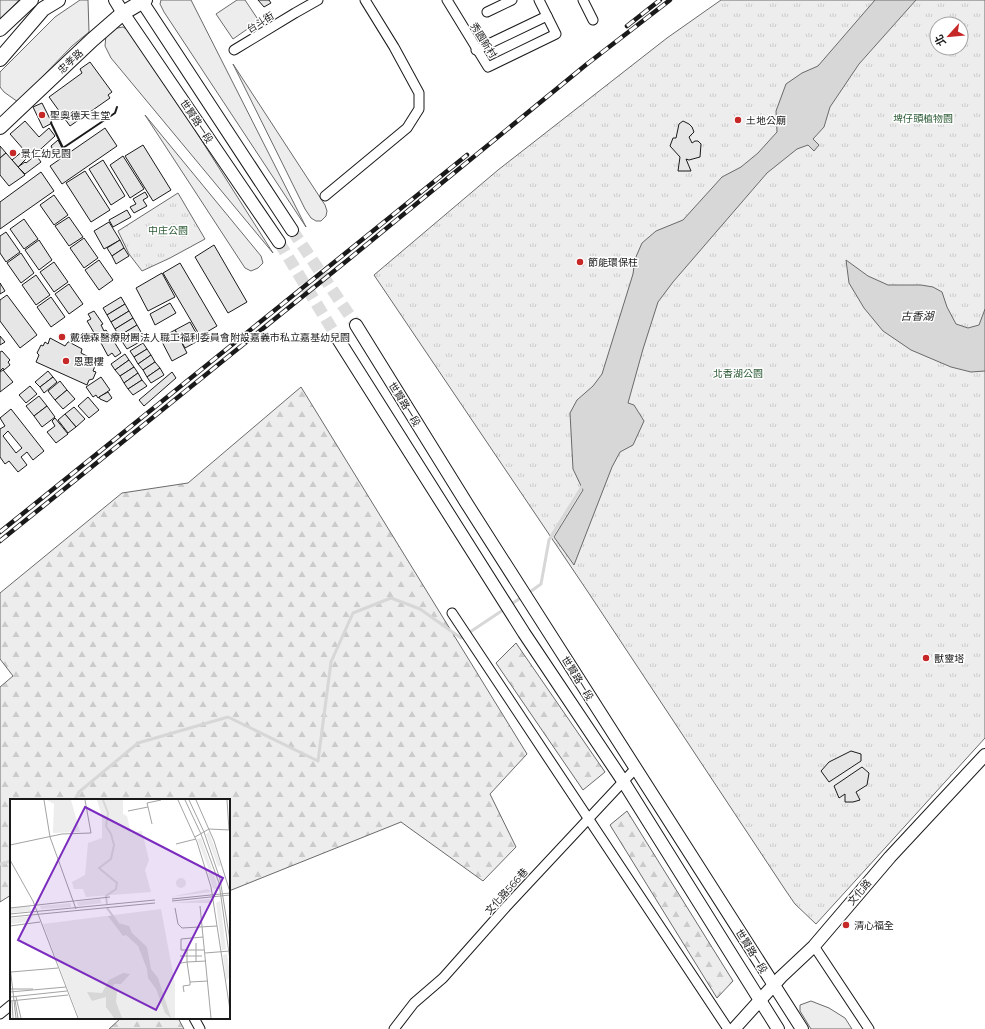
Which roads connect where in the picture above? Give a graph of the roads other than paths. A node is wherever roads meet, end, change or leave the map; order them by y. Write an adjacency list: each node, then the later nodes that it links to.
1 (31, 0): 15 (main road)
2 (58, 0): 18 (main road)
3 (115, 0): 12 (street, 世賢路一段)
4 (318, 0): 16 (street, 台斗街)
5 (365, 0): 20 (street)
6 (447, 0): 17 (street, 秀園新村)
7 (512, 0): 11 (street)
8 (539, 0): 13 (street)
9 (583, 0): 14 (street)
10 (143, 1): 12 (main road, 忠孝路); 21 (street, 世賢路一段)
11 (487, 12)
12 (123, 14): 19 (main road, 忠孝路); 22 (street, 世賢路一段)
13 (547, 16): 17 (street); 17 (street, 秀園新村)
14 (593, 20)
15 (0, 29)
16 (234, 50)
17 (476, 50)
18 (0, 59)
19 (0, 127)
20 (325, 196)
21 (292, 230)
22 (279, 242)
23 (356, 325): 27 (street, 世賢路一段)
24 (338, 339): 28 (street, 世賢路一段)
25 (452, 613): 29 (street)
26 (985, 755): 30 (street, 文化路)
27 (635, 768): 28 (street, 文化路566巷); 31 (street, 世賢路一段)
28 (623, 781): 29 (street, 文化路566巷); 32 (street, 世賢路一段)
29 (589, 818): 37 (street, 文化路566巷); 38 (street)
30 (814, 946): 31 (street, 文化路); 42 (street)
31 (773, 985): 32 (street, 文化路); 41 (street, 世賢路一段)
32 (759, 1000): 39 (street, 文化路); 40 (street, 世賢路一段)
33 (10, 1005): 34 (street)
34 (0, 1014)
35 (195, 1019): 36 (street)
36 (200, 1029)
37 (394, 1029)
38 (728, 1029)
39 (734, 1029)
40 (778, 1029)
41 (802, 1029)
42 (869, 1029)

